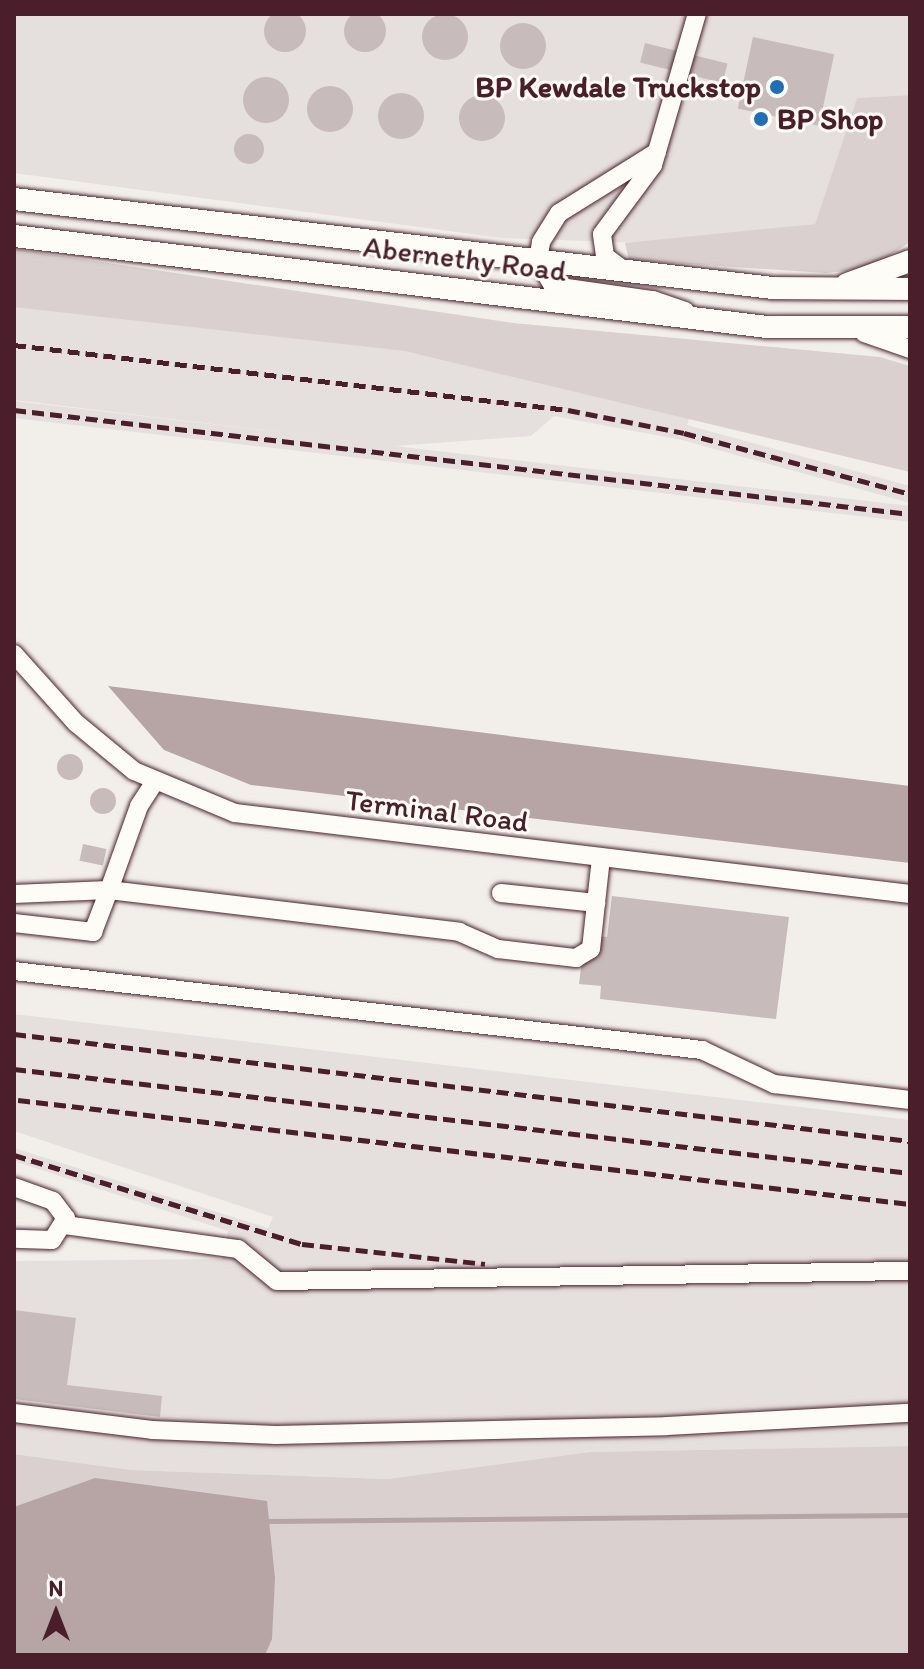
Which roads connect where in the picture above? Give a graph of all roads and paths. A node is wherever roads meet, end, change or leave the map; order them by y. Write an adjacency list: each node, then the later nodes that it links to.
1 (697, 14): 2 (street)
2 (657, 152): 5 (street); 7 (street)
3 (14, 199): 5 (main road, Abernethy Road)
4 (14, 236): 10 (main road, Abernethy Road)
5 (538, 260): 7 (main road, Abernethy Road); 10 (street)
6 (910, 261): 9 (main road)
7 (629, 272): 9 (main road, Abernethy Road)
8 (910, 289): 9 (main road, Abernethy Road)
9 (807, 290)
10 (715, 321): 12 (main road, Abernethy Road)
11 (910, 327): 12 (main road, Abernethy Road)
12 (853, 331): 13 (street)
13 (910, 349)
14 (14, 654): 16 (street, Terminal Road)
15 (14, 666): 16 (street)
16 (76, 723): 17 (street, Terminal Road)
17 (154, 783): 18 (street, Terminal Road); 19 (street)
18 (601, 858): 22 (street, Terminal Road); 23 (street)
19 (109, 890): 21 (street); 23 (street); 24 (street)
20 (501, 893): 23 (street)
21 (14, 894)
22 (910, 894)
23 (596, 903)
24 (14, 923)
25 (14, 971): 26 (street)
26 (910, 1100)
27 (14, 1187): 28 (street)
28 (65, 1225): 29 (street); 30 (street)
29 (14, 1239)
30 (910, 1271)
31 (14, 1413): 32 (street)
32 (910, 1413)

